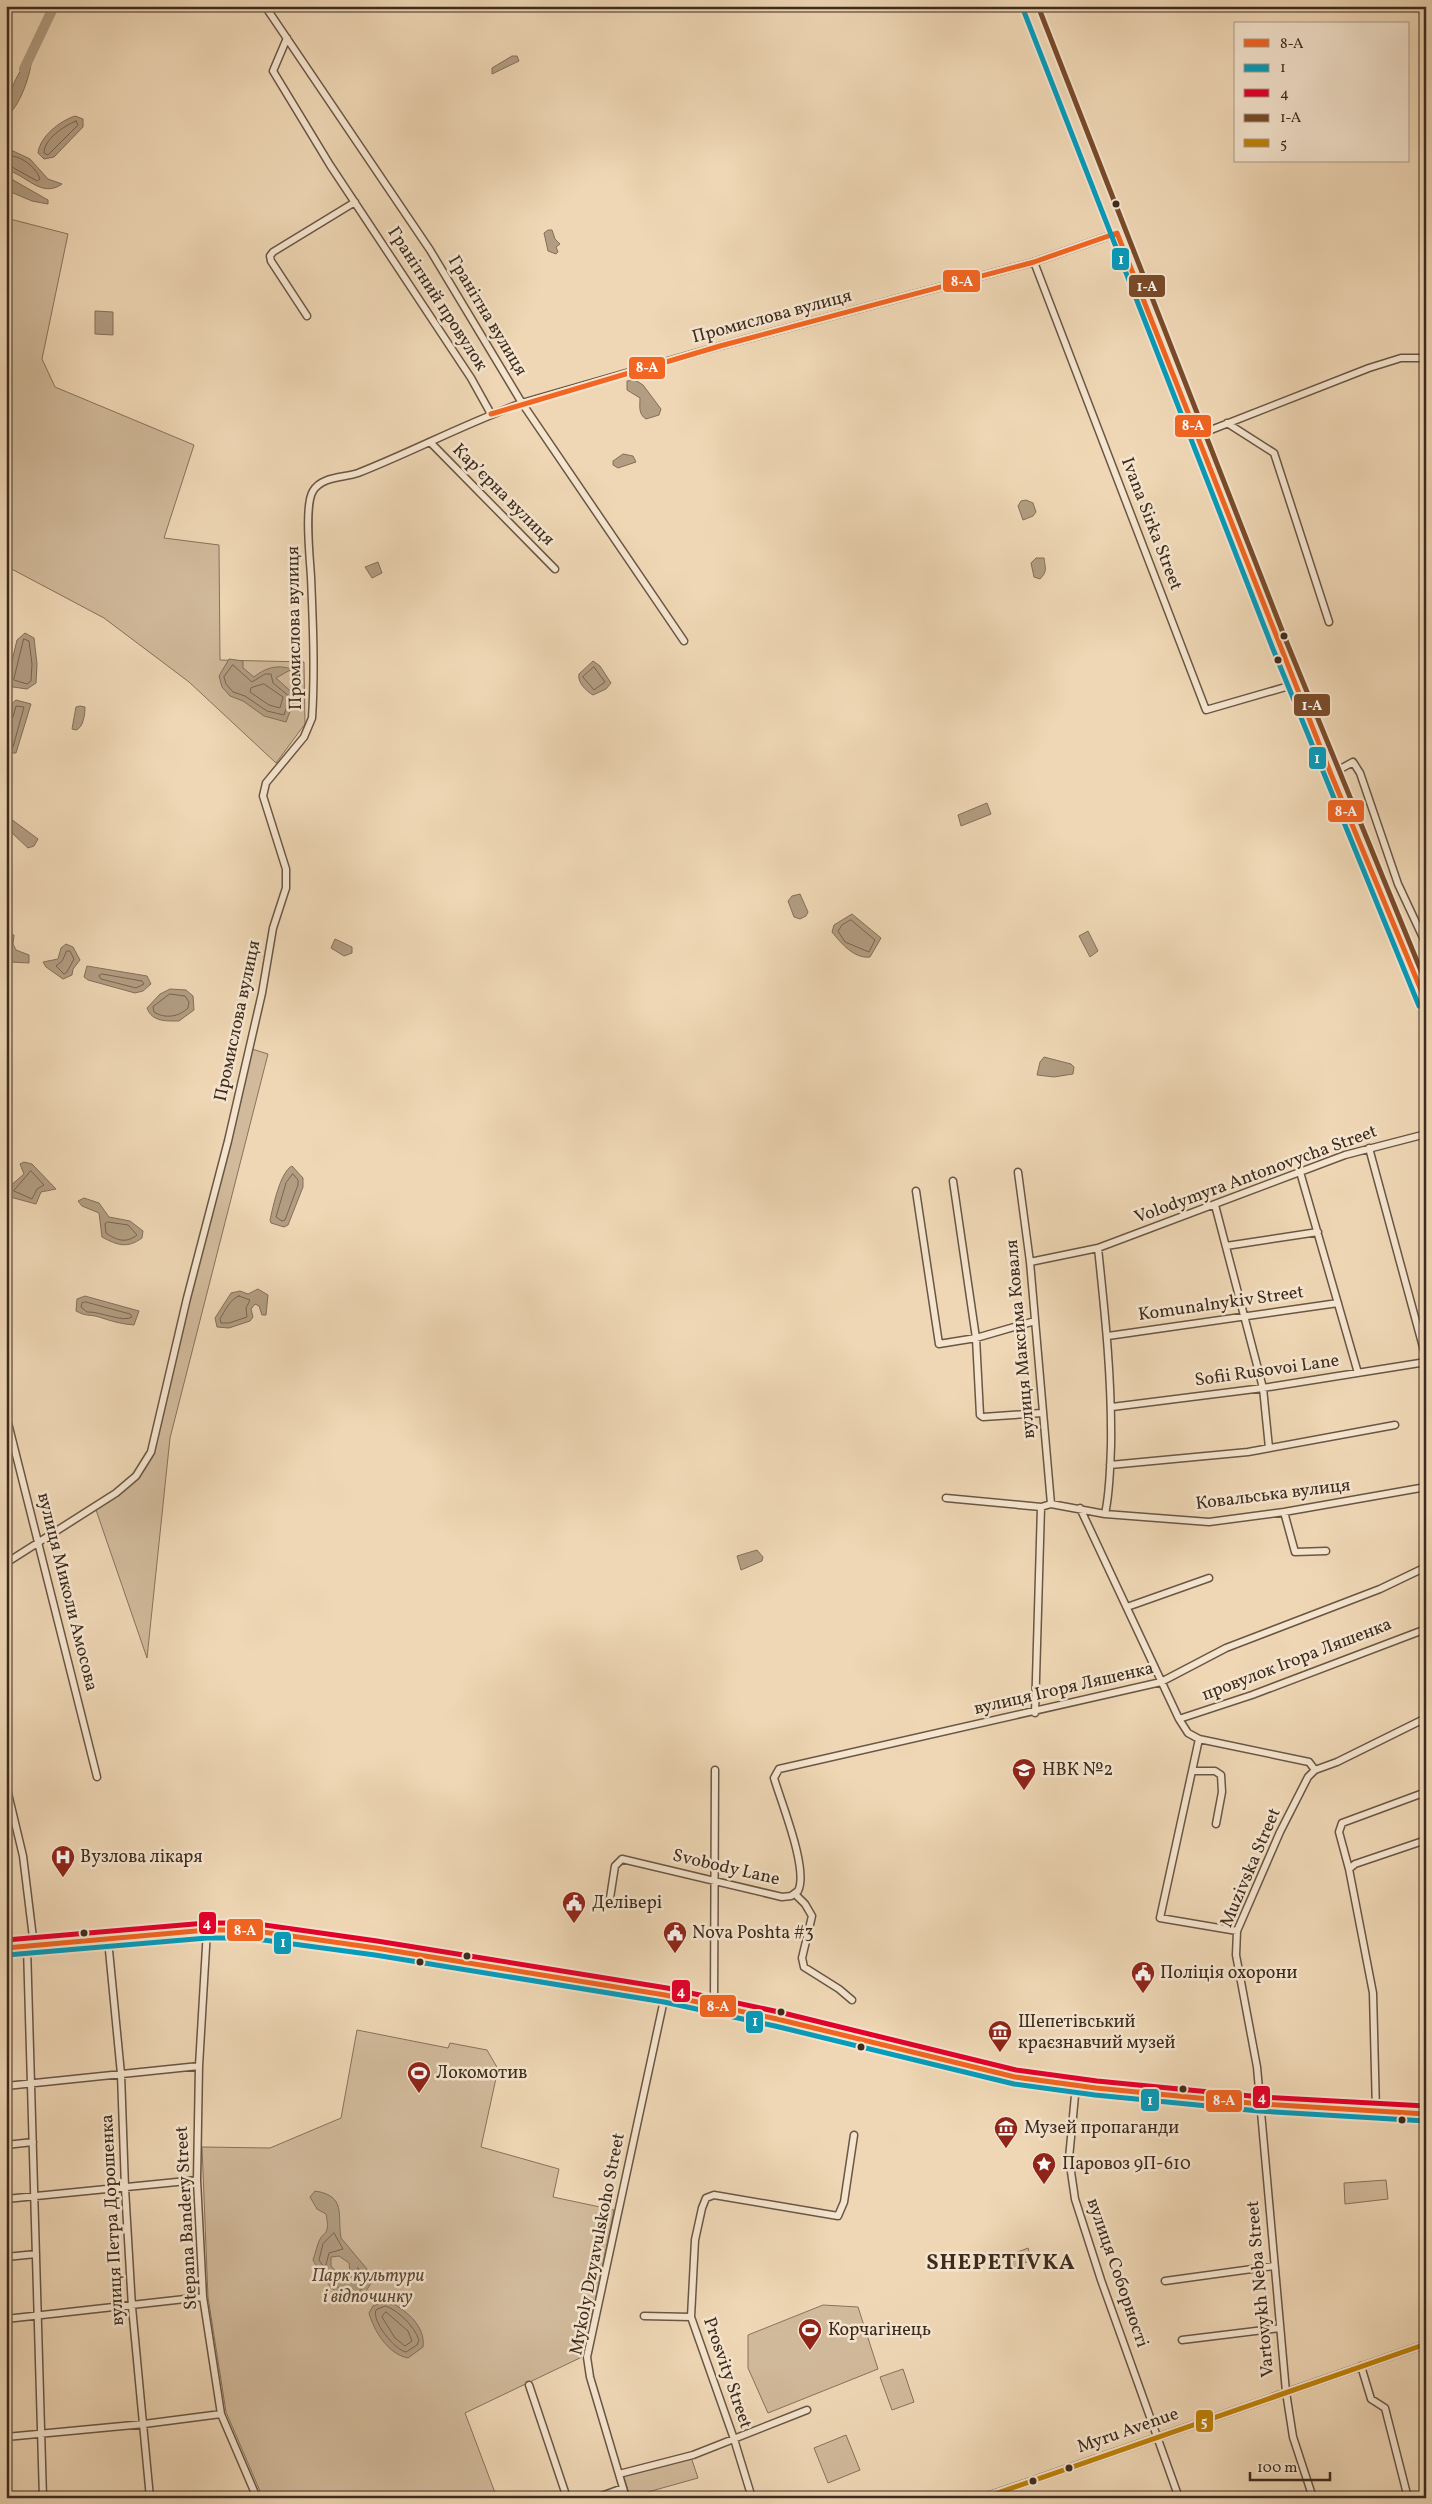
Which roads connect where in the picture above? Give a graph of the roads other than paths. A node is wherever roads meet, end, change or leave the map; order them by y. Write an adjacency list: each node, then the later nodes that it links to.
1 (266, 6): 3 (street, Гранітна вулиця)
2 (1030, 6): 5 (main road)
3 (287, 38): 4 (street, Гранітний провулок); 9 (street, Гранітна вулиця)
4 (355, 202): 7 (street); 10 (street, Гранітний провулок)
5 (1117, 233): 6 (street, Промислова вулиця); 12 (main road)
6 (1034, 262): 9 (street, Промислова вулиця); 17 (street, Ivana Sirka Street)
7 (307, 316)
8 (1426, 358): 11 (street)
9 (522, 403): 10 (street, Промислова вулиця); 16 (street, Гранітна вулиця)
10 (491, 414): 13 (street, Промислова вулиця)
11 (1227, 423): 12 (street); 15 (street)
12 (1198, 435): 17 (main road)
13 (430, 442): 14 (street, Карʼєрна вулиця); 53 (street, Промислова вулиця)
14 (555, 568)
15 (1329, 622)
16 (684, 641)
17 (1296, 684): 18 (main road)
18 (1331, 774): 19 (street); 20 (main road)
19 (1426, 944)
20 (1426, 1003)
21 (1426, 1134): 22 (street, Volodymyra Antonovycha Street)
22 (1370, 1148): 24 (street, Volodymyra Antonovycha Street); 37 (street)
23 (1018, 1172): 31 (street, вулиця Максима Коваля)
24 (1300, 1172): 27 (street, Volodymyra Antonovycha Street); 28 (street)
25 (953, 1181): 36 (street)
26 (916, 1191): 36 (street)
27 (1215, 1205): 29 (street); 30 (street, Volodymyra Antonovycha Street)
28 (1318, 1232): 29 (street); 32 (street)
29 (1226, 1246): 33 (street)
30 (1098, 1248): 31 (street, Volodymyra Antonovycha Street); 35 (street)
31 (1030, 1262): 34 (street, вулиця Максима Коваля)
32 (1338, 1303): 33 (street, Komunalnykiv Street); 38 (street)
33 (1244, 1316): 35 (street, Komunalnykiv Street); 39 (street)
34 (1035, 1321): 36 (street); 41 (street, вулиця Максима Коваля)
35 (1108, 1336): 40 (street)
36 (976, 1338): 41 (street)
37 (1426, 1360): 38 (street, Sofii Rusovoi Lane)
38 (1358, 1373): 39 (street, Sofii Rusovoi Lane)
39 (1264, 1388): 40 (street, Sofii Rusovoi Lane); 44 (street)
40 (1112, 1407): 45 (street)
41 (1042, 1413): 48 (street, вулиця Максима Коваля)
42 (6, 1415): 53 (street, вулиця Миколи Амосова)
43 (1395, 1425): 44 (street)
44 (1269, 1448): 45 (street)
45 (1110, 1465): 52 (street)
46 (1426, 1487): 51 (street, Ковальська вулиця)
47 (946, 1498): 49 (street, Ковальська вулиця)
48 (1051, 1504): 49 (street, Ковальська вулиця); 50 (street, Ковальська вулиця)
49 (1041, 1507): 61 (street)
50 (1080, 1508): 52 (street, Ковальська вулиця); 58 (street)
51 (1284, 1512): 52 (street, Ковальська вулиця); 54 (street)
52 (1105, 1514)
53 (38, 1544): 55 (street, Промислова вулиця); 69 (street, вулиця Миколи Амосова)
54 (1326, 1551)
55 (6, 1564)
56 (1426, 1567): 60 (street, вулиця Ігоря Ляшенка)
57 (1209, 1578): 58 (street)
58 (1127, 1607): 60 (street)
59 (1426, 1629): 63 (street, провулок Ігора Ляшенка)
60 (1161, 1682): 61 (street, вулиця Ігоря Ляшенка); 63 (street)
61 (1035, 1713): 65 (street, вулиця Ігоря Ляшенка)
62 (1426, 1718): 67 (street)
63 (1179, 1719): 64 (street)
64 (1199, 1740): 67 (street); 68 (street)
65 (780, 1769): 76 (street, Svobody Lane)
66 (715, 1770): 75 (street)
67 (1316, 1770): 79 (street, Muzivska Street)
68 (1194, 1771): 72 (street); 79 (street)
69 (97, 1777)
70 (6, 1785): 81 (street)
71 (1426, 1792): 74 (street)
72 (1216, 1824)
73 (1426, 1840): 74 (street)
74 (1349, 1869): 93 (street)
75 (715, 1882): 76 (street, Svobody Lane); 77 (street, Svobody Lane); 86 (street)
76 (795, 1894): 85 (street)
77 (610, 1898)
78 (207, 1930): 80 (street); 84 (street); 87 (street, Stepana Bandery Street)
79 (1237, 1930): 92 (street, Muzivska Street)
80 (108, 1940): 81 (street); 88 (street, вулиця Петра Дорошенка)
81 (34, 1946): 82 (street)
82 (27, 1947): 83 (street); 89 (street)
83 (6, 1948)
84 (665, 1995): 86 (street); 125 (street, Mykoly Dzyavulskoho Street)
85 (852, 2000)
86 (714, 2006): 90 (street)
87 (198, 2066): 88 (street); 98 (street, Stepana Bandery Street)
88 (121, 2074): 89 (street); 99 (street, вулиця Петра Дорошенка)
89 (31, 2083): 91 (street); 96 (street)
90 (1076, 2085): 92 (street); 123 (street, вулиця Соборності)
91 (6, 2086)
92 (1260, 2104): 93 (street); 104 (street, Vartovykh Neba Street)
93 (1376, 2111): 94 (street)
94 (1426, 2114)
95 (854, 2135): 110 (street, Prosvity Street)
96 (33, 2142): 97 (street); 100 (street)
97 (6, 2145)
98 (197, 2180): 99 (street); 106 (street, Stepana Bandery Street)
99 (124, 2188): 100 (street); 107 (street, вулиця Петра Дорошенка)
100 (35, 2196): 101 (street); 102 (street)
101 (6, 2199)
102 (36, 2254): 103 (street); 108 (street)
103 (6, 2257)
104 (1274, 2266): 105 (street); 112 (street, Vartovykh Neba Street)
105 (1165, 2281)
106 (204, 2297): 107 (street); 119 (street, Stepana Bandery Street)
107 (132, 2307): 108 (street); 120 (street, вулиця Петра Дорошенка)
108 (38, 2316): 111 (street); 121 (street)
109 (644, 2316): 110 (street)
110 (691, 2316): 124 (street, Prosvity Street)
111 (6, 2319)
112 (1280, 2328): 113 (street); 117 (street, Vartovykh Neba Street)
113 (1182, 2340)
114 (1426, 2344): 115 (street, Myru Avenue)
115 (1362, 2366): 117 (street, Myru Avenue); 137 (street)
116 (529, 2384): 130 (street)
117 (1286, 2392): 123 (street, Myru Avenue); 136 (street, Vartovykh Neba Street)
118 (808, 2410): 124 (street)
119 (221, 2414): 120 (street); 129 (street, Stepana Bandery Street)
120 (144, 2424): 121 (street); 128 (street, вулиця Петра Дорошенка)
121 (42, 2433): 122 (street); 127 (street)
122 (6, 2437)
123 (1158, 2437): 134 (street, Myru Avenue); 135 (street, вулиця Соборності)
124 (734, 2439): 125 (street); 133 (street, Prosvity Street)
125 (619, 2474): 126 (street, Mykoly Dzyavulskoho Street)
126 (623, 2488): 131 (street); 132 (street, Mykoly Dzyavulskoho Street)
127 (43, 2498)
128 (150, 2498)
129 (257, 2498)
130 (567, 2498)
131 (596, 2498)
132 (626, 2498)
133 (752, 2498)
134 (982, 2498)
135 (1179, 2498)
136 (1313, 2498)
137 (1408, 2498)

